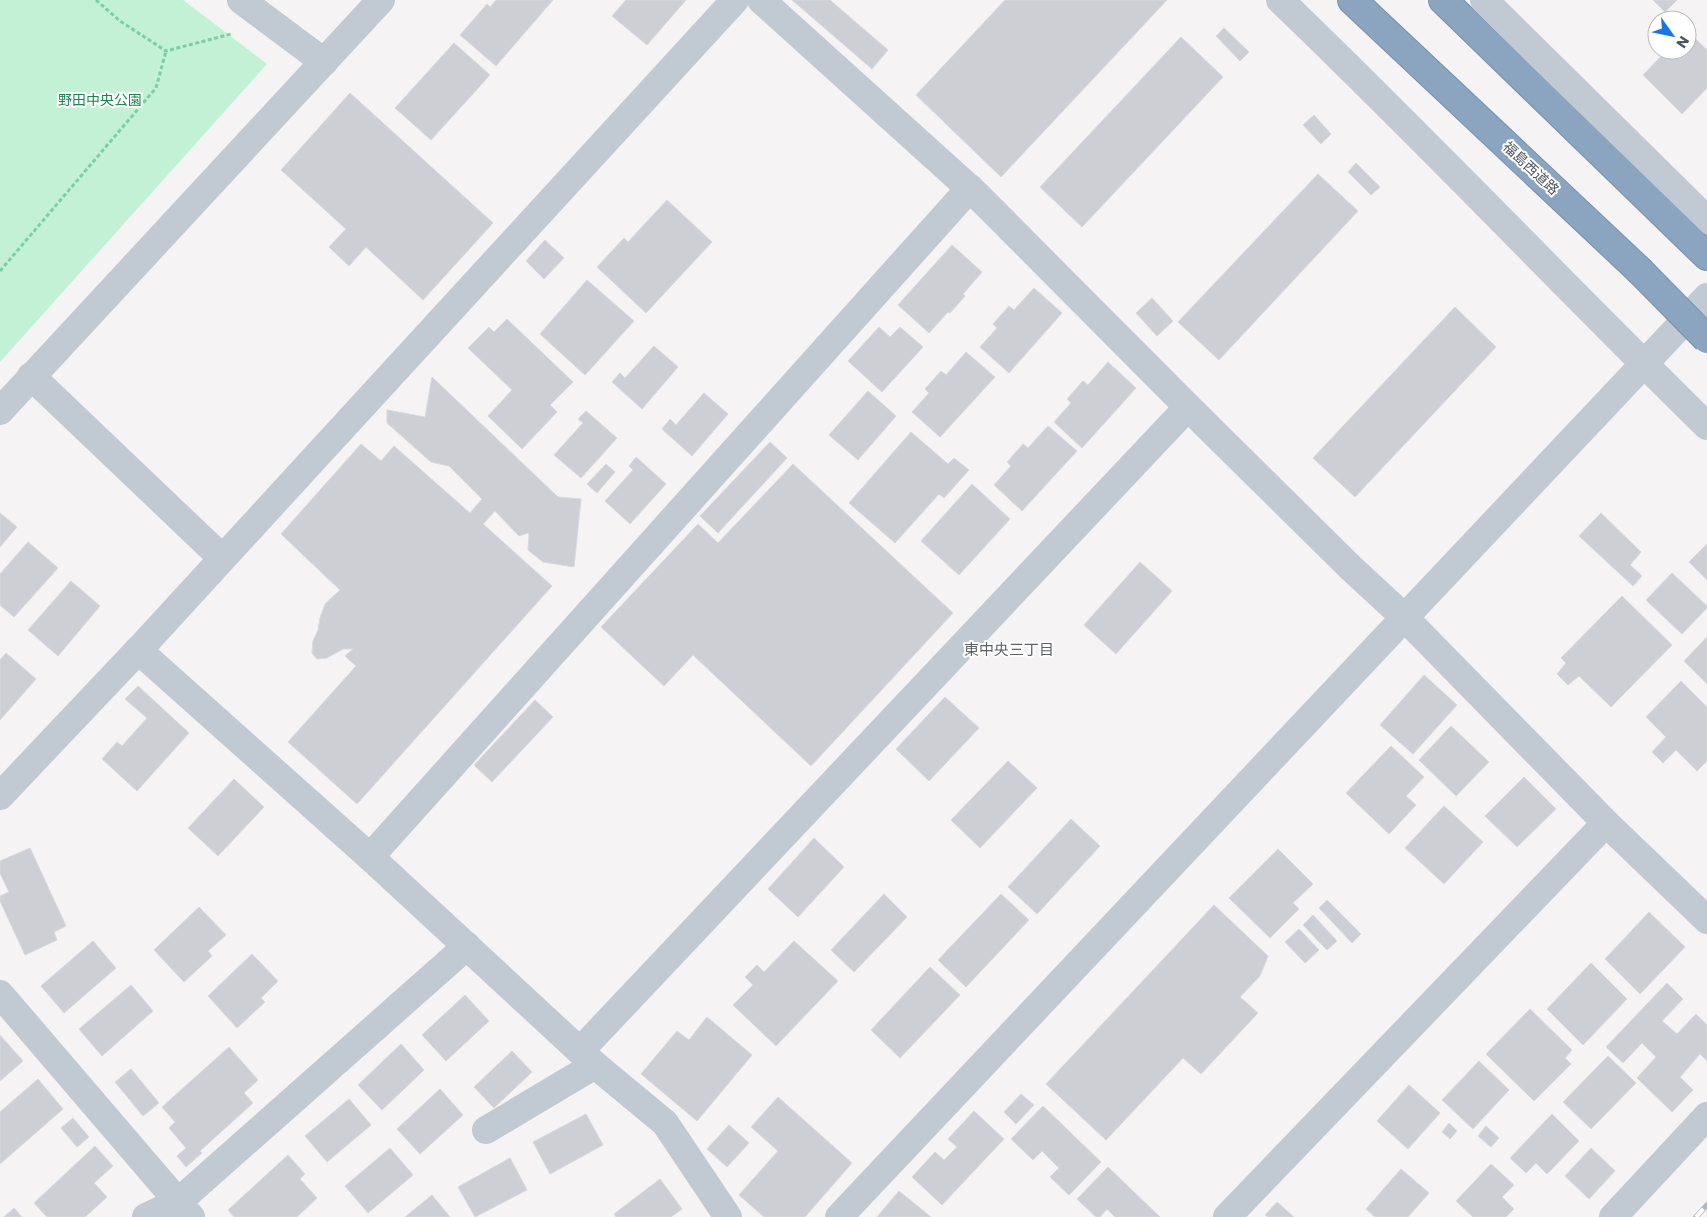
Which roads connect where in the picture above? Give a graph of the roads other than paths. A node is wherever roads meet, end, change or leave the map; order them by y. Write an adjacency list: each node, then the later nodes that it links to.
1 (241, 0): 9 (street)
2 (381, 0): 9 (street)
3 (735, 0): 20 (street)
4 (761, 0): 10 (street)
5 (1280, 0): 15 (street)
6 (1352, 0): 14 (highway, 福島西道路, bridge)
7 (1443, 0): 12 (highway)
8 (1484, 0): 11 (street)
9 (324, 62): 16 (street)
10 (970, 188): 17 (street); 25 (street)
11 (1707, 220)
12 (1707, 256)
13 (1707, 297): 15 (street)
14 (1707, 339)
15 (1643, 364): 19 (street); 21 (street)
16 (31, 376): 18 (street); 20 (street)
17 (1188, 407): 21 (street); 29 (street)
18 (0, 411)
19 (1707, 426)
20 (222, 558): 22 (street)
21 (1404, 617): 24 (street); 35 (street)
22 (138, 650): 23 (street); 25 (street)
23 (1, 791)
24 (1606, 823): 26 (street); 36 (street)
25 (370, 857): 27 (street)
26 (1707, 920)
27 (467, 946): 29 (street); 32 (street)
28 (0, 994): 32 (street)
29 (588, 1058): 31 (street); 33 (street)
30 (1707, 1116): 37 (street)
31 (486, 1130)
32 (185, 1209): 34 (street)
33 (719, 1214)
34 (146, 1217)
35 (839, 1217)
36 (1227, 1217)
37 (1613, 1217)

